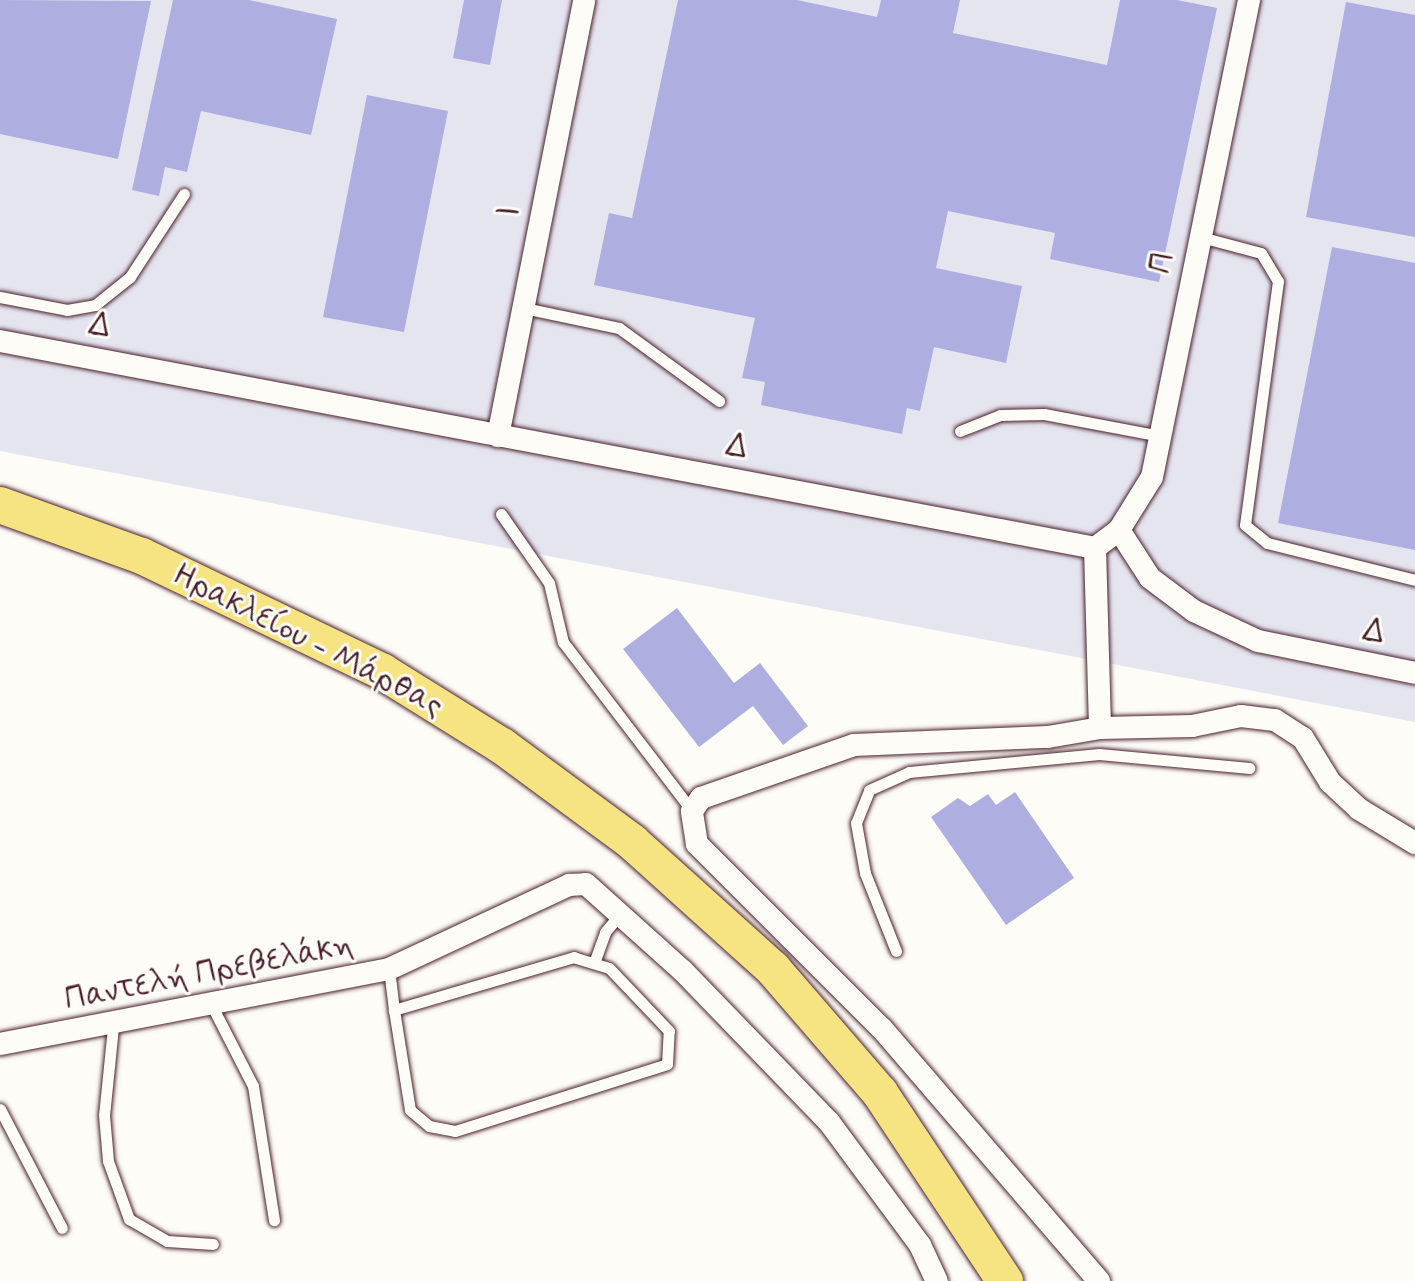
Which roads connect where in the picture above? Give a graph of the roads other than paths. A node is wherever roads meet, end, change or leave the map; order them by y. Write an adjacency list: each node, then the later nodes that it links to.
1 (584, 0): 6 (street, Ι)
2 (1249, 0): 4 (street, Π)
3 (184, 194): 5 (lane)
4 (1201, 237): 11 (street, Π); 16 (lane)
5 (0, 297)
6 (524, 308): 8 (lane); 10 (street, Ι)
7 (0, 341): 10 (street, Δ)
8 (719, 401)
9 (960, 431): 11 (lane)
10 (498, 436): 15 (street, Δ)
11 (1160, 436): 14 (street, Π)
12 (0, 505): 36 (main road, Ηρακλείου - Μάρθας)
13 (501, 514): 21 (lane)
14 (1119, 530): 15 (street); 17 (street, Δ)
15 (1095, 548): 18 (street)
16 (1415, 580)
17 (1415, 673)
18 (1100, 728): 19 (lane); 21 (street); 22 (street)
19 (1099, 754): 20 (lane); 24 (lane)
20 (1249, 768)
21 (692, 811): 37 (street)
22 (1415, 843)
23 (620, 914): 25 (lane); 26 (street); 35 (street)
24 (896, 951)
25 (594, 963): 28 (lane); 28 (lane, Παντελή Πρεβελάκη)
26 (389, 969): 27 (street, Παντελή Πρεβελάκη); 28 (lane, Παντελή Πρεβελάκη)
27 (212, 1006): 29 (street, Παντελή Πρεβελάκη); 32 (lane)
28 (394, 1010)
29 (113, 1027): 30 (street, Παντελή Πρεβελάκη); 34 (lane)
30 (0, 1044)
31 (0, 1109): 33 (lane)
32 (274, 1220)
33 (62, 1228)
34 (213, 1244)
35 (937, 1281)
36 (1005, 1281)
37 (1099, 1281)

